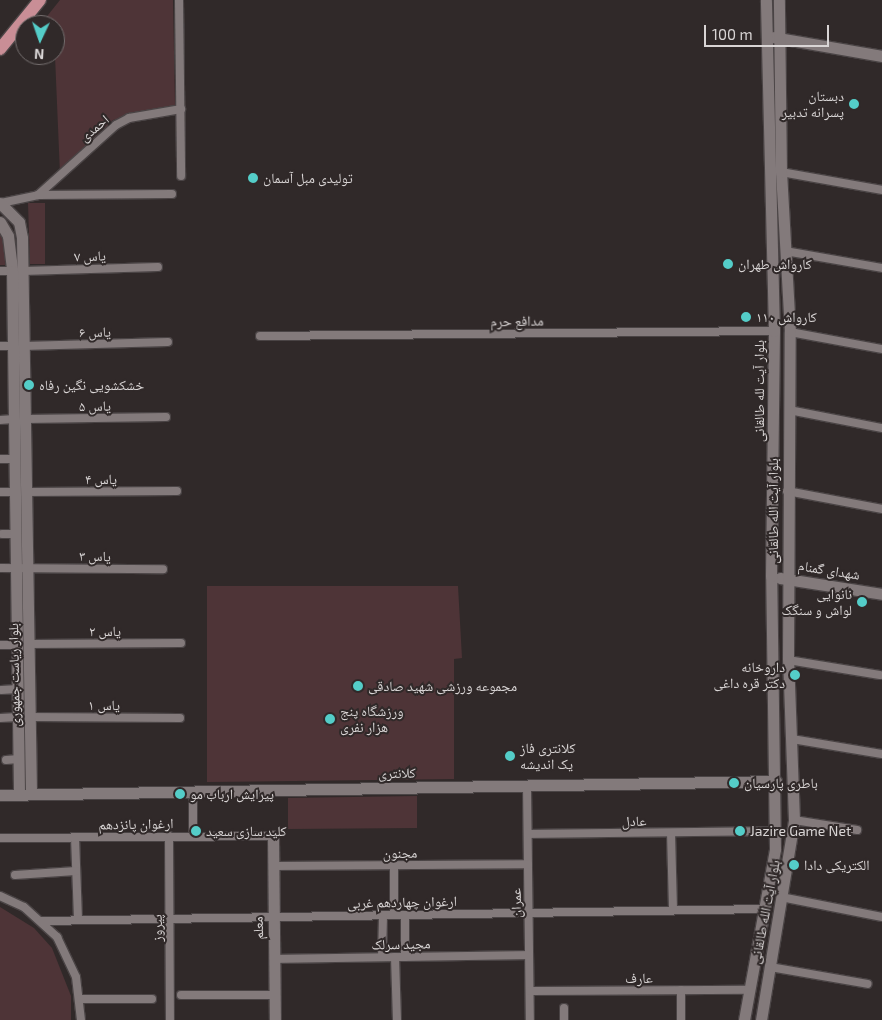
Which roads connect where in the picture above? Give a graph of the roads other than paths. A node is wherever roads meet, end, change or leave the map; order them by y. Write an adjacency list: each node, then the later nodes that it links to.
1 (40, 0): 7 (main road)
2 (179, 0): 9 (street)
3 (766, 0): 5 (street, بلوار آیت لله طالقانی)
4 (779, 0): 6 (street, بلوار آیت الله طالقانی)
5 (767, 36): 6 (street); 21 (street, بلوار آیت لله طالقانی)
6 (780, 39): 8 (street); 10 (street, بلوار آیت الله طالقانی)
7 (0, 49)
8 (882, 56)
9 (181, 109): 11 (street); 14 (street, احمدی)
10 (781, 172): 12 (street); 17 (street, بلوار آیت الله طالقانی)
11 (181, 176)
12 (882, 190)
13 (172, 194): 14 (street)
14 (38, 195): 15 (street)
15 (0, 204): 20 (street, بلوار ریاست جمهوری)
16 (0, 222): 20 (street, بلوار ریاست جمهوری)
17 (785, 251): 19 (street); 22 (street, بلوار آیت الله طالقانی)
18 (158, 267): 20 (street, یاس ۷)
19 (882, 268)
20 (12, 271): 26 (street, بلوار ریاست جمهوری)
21 (774, 331): 23 (street, مدافع حرم); 46 (street, بلوار آیت لله طالقانی)
22 (790, 332): 27 (street); 28 (street, بلوار آیت الله طالقانی)
23 (260, 336)
24 (168, 342): 26 (street, یاس ۶)
25 (0, 346): 26 (street, یاس ۶)
26 (18, 346): 30 (street, بلوار ریاست جمهوری)
27 (882, 349)
28 (789, 410): 32 (street); 36 (street, بلوار آیت الله طالقانی)
29 (166, 417): 30 (street, یاس ۵)
30 (19, 419): 31 (street, یاس ۵); 34 (street, بلوار ریاست جمهوری); 38 (street, بلوار ریاست جمهوری)
31 (0, 420)
32 (882, 428)
33 (0, 459): 34 (street)
34 (14, 459): 38 (street, بلوار ریاست جمهوری)
35 (177, 491): 38 (street, یاس ۴)
36 (787, 491): 39 (street); 47 (street, بلوار آیت الله طالقانی)
37 (0, 492): 38 (street, یاس ۴)
38 (20, 492): 41 (street, بلوار ریاست جمهوری); 42 (street, بلوار ریاست جمهوری)
39 (882, 509)
40 (2, 534): 41 (street)
41 (16, 534): 42 (street, بلوار ریاست جمهوری)
42 (21, 551): 45 (street, بلوار ریاست جمهوری)
43 (0, 568): 45 (street, یاس ۳)
44 (164, 569): 45 (street, یاس ۳)
45 (22, 573): 50 (street, بلوار ریاست جمهوری)
46 (771, 576): 47 (street, شهدای گمنام); 63 (street, بلوار آیت لله طالقانی)
47 (788, 579): 48 (street, شهدای گمنام); 52 (street, بلوار آیت الله طالقانی)
48 (882, 594)
49 (181, 643): 50 (street, یاس ۲)
50 (23, 644): 51 (street, یاس ۲); 54 (street, بلوار ریاست جمهوری); 56 (street, بلوار ریاست جمهوری)
51 (0, 645)
52 (788, 660): 53 (street); 59 (street, بلوار آیت الله طالقانی)
53 (880, 675)
54 (18, 689): 55 (street); 56 (street, بلوار ریاست جمهوری)
55 (1, 690)
56 (24, 717): 57 (street, یاس ۱); 58 (street, یاس ۱); 61 (street, بلوار ریاست جمهوری)
57 (0, 718)
58 (180, 718)
59 (792, 739): 60 (street); 68 (street, بلوار آیت الله طالقانی)
60 (882, 754)
61 (27, 759): 62 (street); 66 (street, بلوار ریاست جمهوری)
62 (6, 760)
63 (776, 781): 64 (street, کلانتری); 70 (street, بلوار آیت لله طالقانی)
64 (528, 786): 65 (street, کلانتری); 72 (street, عمران)
65 (193, 791): 66 (street, کلانتری); 74 (street)
66 (25, 794): 67 (street, کلانتری)
67 (0, 795)
68 (794, 820): 69 (street); 84 (street, بلوار آیت الله طالقانی)
69 (857, 830)
70 (776, 831): 71 (street, عادل); 85 (street, بلوار آیت لله طالقانی)
71 (671, 832): 72 (street, عادل); 86 (street)
72 (528, 834): 78 (street, عمران)
73 (169, 836): 74 (street, ارغوان پانزدهم); 76 (street, ارغوان پانزدهم); 93 (street, پیروز)
74 (193, 836): 75 (street, ارغوان پانزدهم)
75 (273, 836): 80 (street, معلم)
76 (75, 837): 77 (street, ارغوان پانزدهم); 81 (street)
77 (0, 838)
78 (528, 864): 79 (street, مجنون); 87 (street, عمران)
79 (394, 865): 80 (street, مجنون); 89 (street)
80 (272, 866): 91 (street, معلم)
81 (76, 871): 82 (street); 94 (street)
82 (15, 875)
83 (0, 896): 95 (street)
84 (781, 898): 92 (street); 101 (street, بلوار آیت الله طالقانی)
85 (763, 909): 86 (street, ارغوان چهاردهم غربی); 104 (street, بلوار آیت لله طالقانی)
86 (673, 910): 87 (street, ارغوان چهاردهم غربی)
87 (529, 913): 90 (street, ارغوان چهاردهم غربی); 96 (street, عمران)
88 (382, 915): 89 (street, ارغوان چهاردهم غربی); 91 (street, ارغوان چهاردهم غربی); 97 (street)
89 (394, 915): 90 (street, ارغوان چهاردهم غربی)
90 (405, 915): 99 (street)
91 (273, 917): 93 (street, ارغوان چهاردهم غربی); 100 (street, معلم)
92 (882, 917)
93 (169, 919): 94 (street, ارغوان چهاردهم غربی); 112 (street, پیروز)
94 (78, 920): 95 (street, ارغوان چهاردهم غربی)
95 (41, 921): 108 (street)
96 (529, 955): 99 (street, مجید سرلک); 105 (street, عمران)
97 (382, 957): 98 (street, مجید سرلک); 100 (street, مجید سرلک)
98 (395, 957): 99 (street, مجید سرلک); 114 (street)
99 (405, 957)
100 (274, 959): 107 (street, معلم)
101 (770, 967): 102 (street); 119 (street, بلوار آیت الله طالقانی)
102 (868, 984)
103 (681, 990): 104 (street, عارف); 105 (street, عارف); 117 (street)
104 (749, 990): 118 (street, بلوار آیت لله طالقانی)
105 (530, 991): 115 (street, عمران)
106 (181, 995): 107 (street)
107 (274, 996): 113 (street, معلم)
108 (81, 999): 109 (street); 111 (street)
109 (152, 999)
110 (564, 1008): 116 (street)
111 (81, 1020)
112 (170, 1020)
113 (275, 1020)
114 (397, 1020)
115 (530, 1020)
116 (564, 1020)
117 (681, 1020)
118 (744, 1020)
119 (761, 1020)

